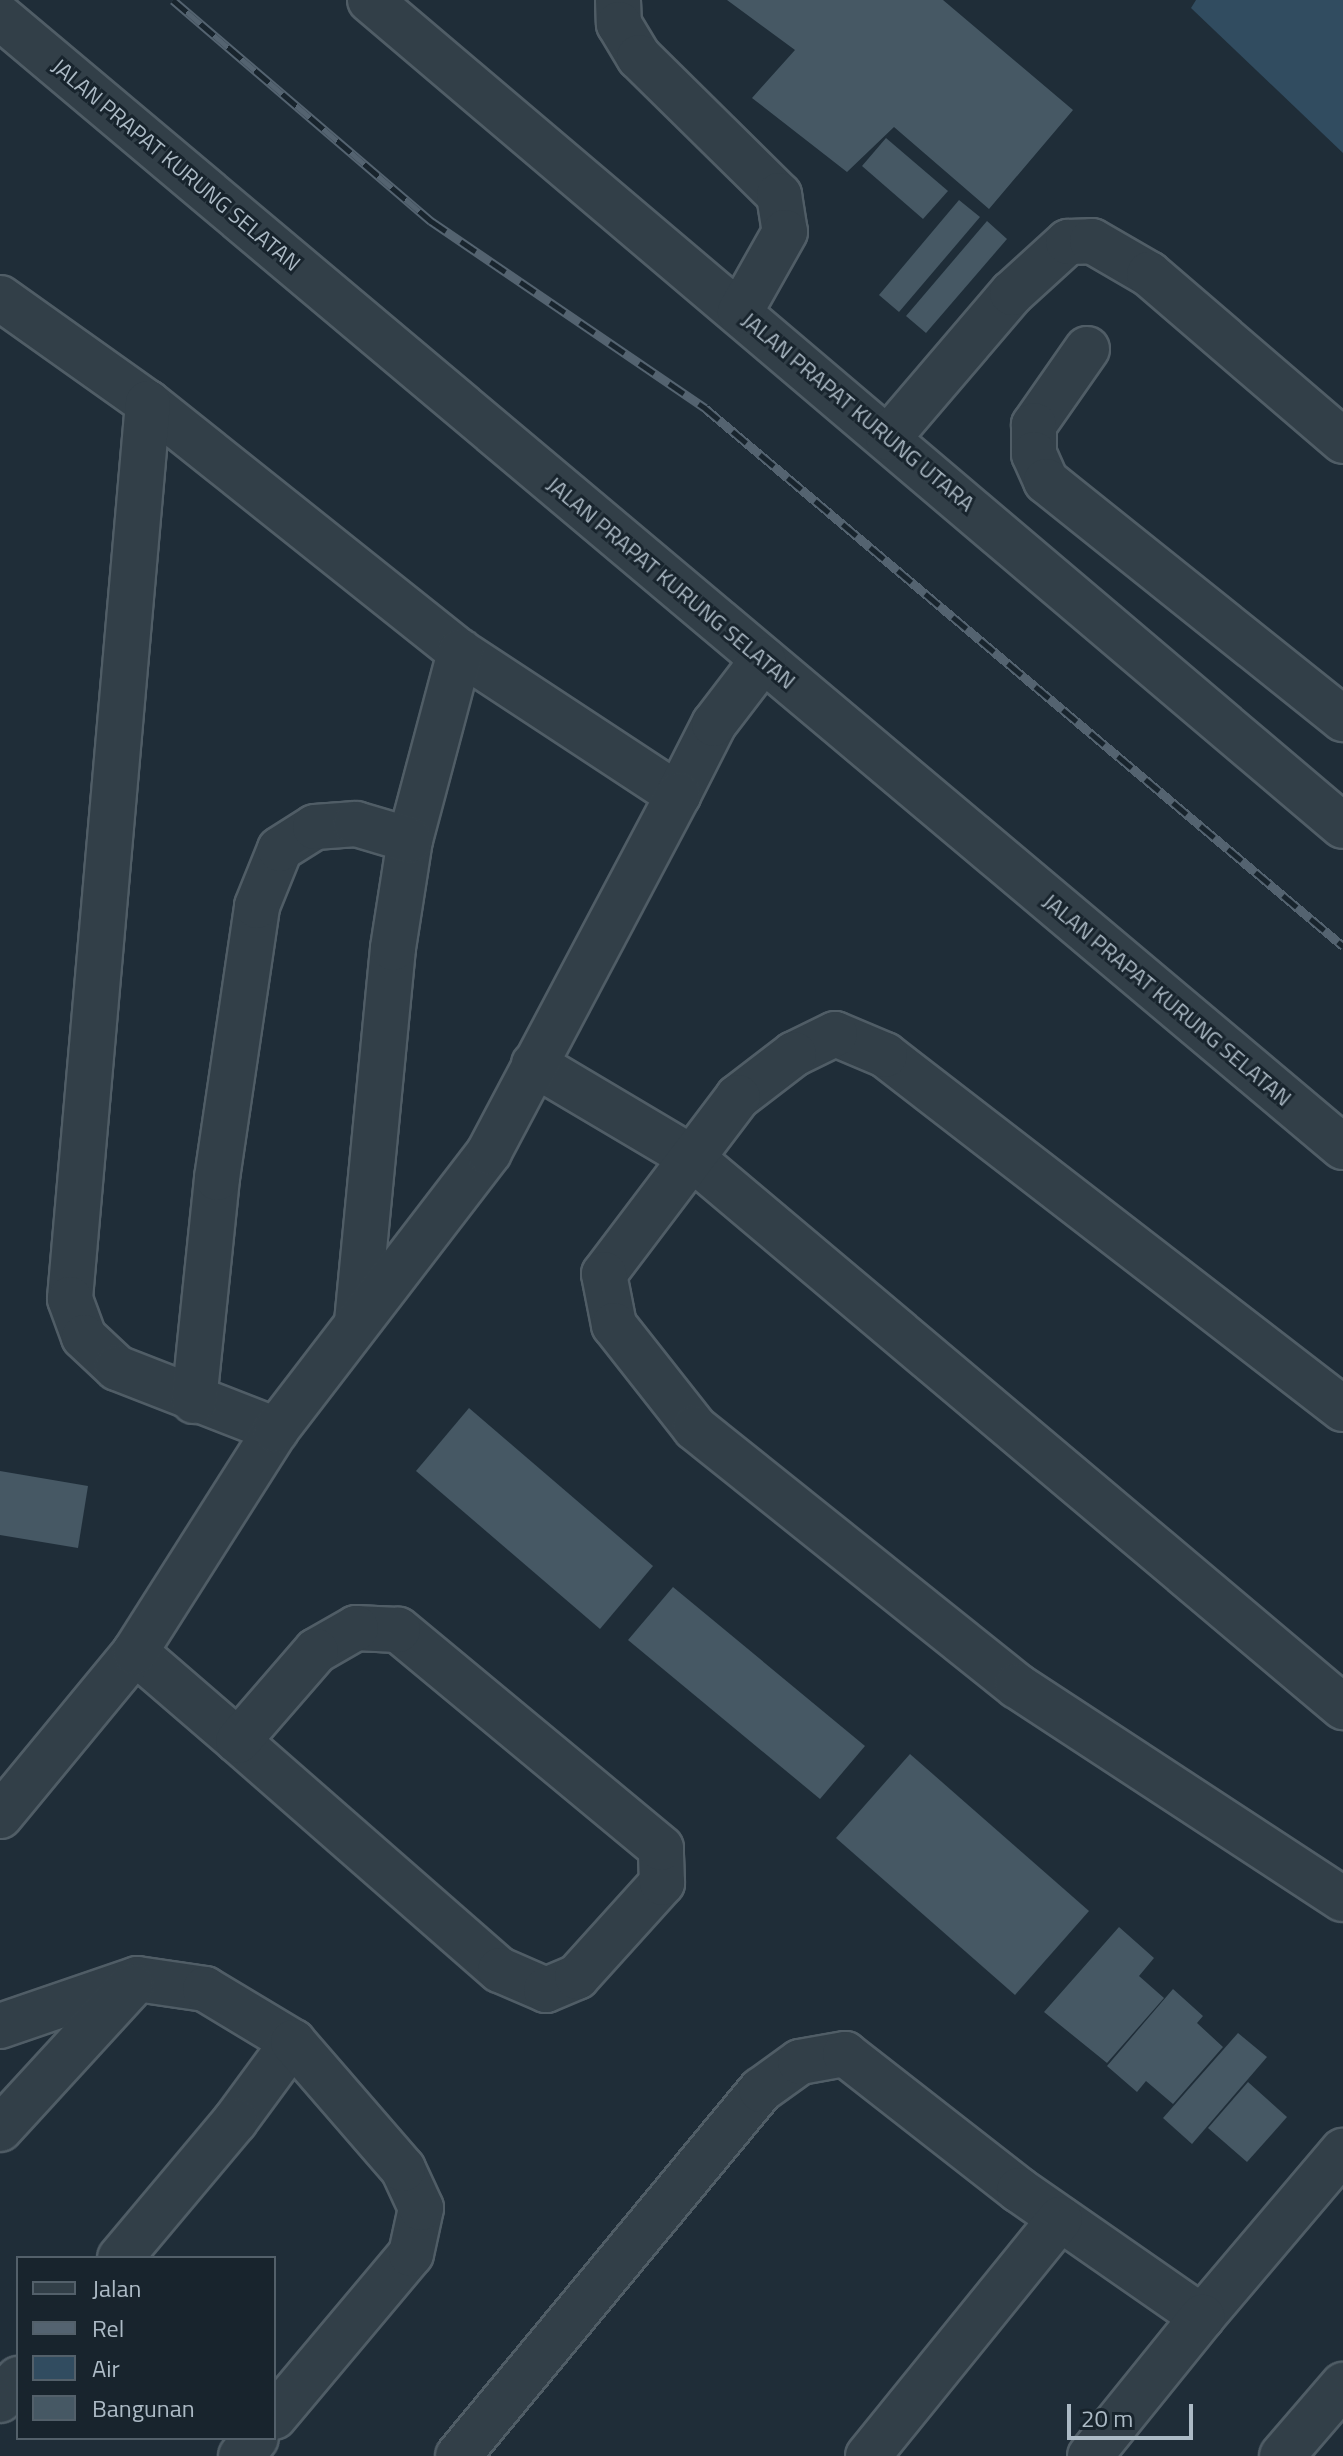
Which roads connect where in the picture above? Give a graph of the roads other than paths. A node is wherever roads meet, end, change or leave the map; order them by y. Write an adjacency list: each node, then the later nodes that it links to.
1 (370, 0): 5 (street, JALAN PRAPAT KURUNG UTARA)
2 (618, 0): 5 (street)
3 (0, 17): 11 (street, JALAN PRAPAT KURUNG SELATAN)
4 (0, 298): 7 (street)
5 (740, 312): 8 (street, JALAN PRAPAT KURUNG UTARA)
6 (1087, 349): 12 (street)
7 (148, 403): 10 (street); 20 (street)
8 (888, 438): 9 (street); 14 (street, JALAN PRAPAT KURUNG UTARA)
9 (1343, 441)
10 (460, 652): 13 (street); 15 (street)
11 (763, 660): 13 (street); 17 (street, JALAN PRAPAT KURUNG SELATAN)
12 (1343, 719)
13 (678, 795): 16 (street)
14 (1343, 826)
15 (410, 840): 19 (street); 20 (street)
16 (534, 1064): 18 (street); 19 (street)
17 (1343, 1147)
18 (692, 1158): 21 (street); 24 (street); 27 (street)
19 (357, 1322): 22 (street)
20 (194, 1401): 22 (street)
21 (1343, 1409)
22 (276, 1430): 23 (street)
23 (135, 1652): 25 (street); 26 (street)
24 (1343, 1707)
25 (238, 1741): 25 (street)
26 (0, 1816)
27 (1343, 1899)
28 (137, 1979): 29 (street); 30 (street); 31 (street)
29 (0, 2026)
30 (293, 2042): 34 (street); 39 (street)
31 (0, 2129)
32 (1343, 2151): 35 (street)
33 (1060, 2219): 35 (street); 41 (street); 43 (street)
34 (122, 2256)
35 (1202, 2317): 44 (street)
36 (16, 2381): 38 (street)
37 (1343, 2385): 45 (street)
38 (0, 2400)
39 (276, 2415)
40 (254, 2440): 42 (street)
41 (461, 2455)
42 (241, 2456)
43 (868, 2456)
44 (1090, 2456)
45 (1282, 2456)

